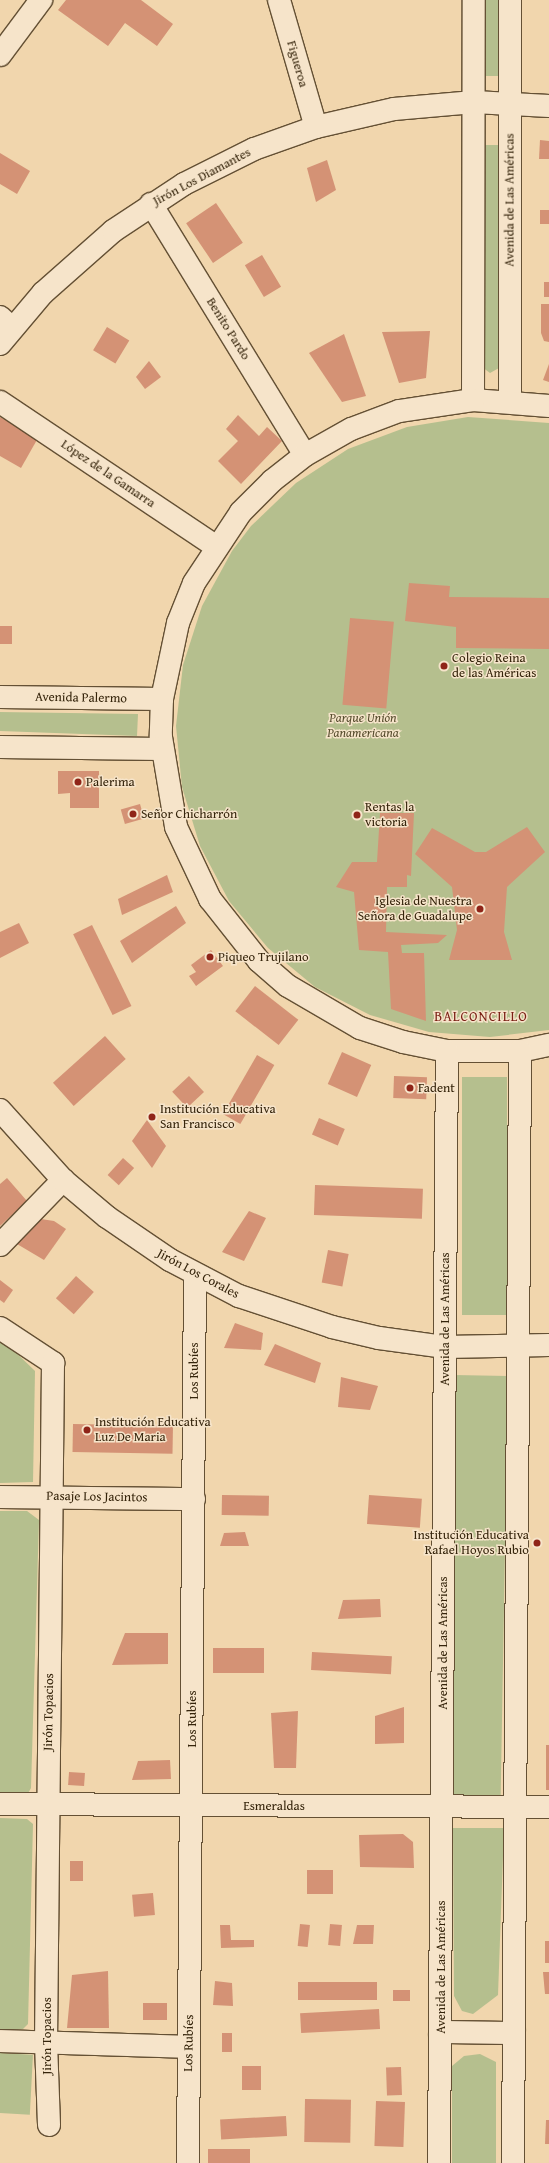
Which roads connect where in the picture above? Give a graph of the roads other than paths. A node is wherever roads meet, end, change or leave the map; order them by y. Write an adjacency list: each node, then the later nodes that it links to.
1 (41, 0): 5 (street)
2 (279, 0): 9 (street, Figueroa)
3 (474, 0): 6 (street)
4 (510, 0): 7 (street, Avenida de Las Américas)
5 (0, 55)
6 (474, 102): 7 (street, Jirón Los Diamantes); 9 (street, Jirón Los Diamantes); 12 (street)
7 (510, 102): 8 (street, Jirón Los Diamantes); 13 (street, Avenida de Las Américas)
8 (549, 106)
9 (316, 127): 10 (street, Jirón Los Diamantes)
10 (151, 204): 11 (street, Jirón Los Diamantes); 16 (street, Benito Pardo)
11 (4, 330)
12 (473, 400): 13 (street); 16 (street)
13 (510, 400): 15 (street)
14 (0, 402): 17 (street, López de la Gamarra)
15 (549, 406)
16 (306, 455): 17 (street)
17 (215, 546): 19 (street)
18 (0, 697): 19 (street, Avenida Palermo)
19 (162, 699): 21 (street)
20 (0, 747): 21 (street)
21 (162, 749): 23 (street)
22 (549, 1045): 24 (street)
23 (447, 1051): 24 (street); 31 (street, Avenida de Las Américas)
24 (520, 1051): 32 (street)
25 (0, 1110): 26 (street, Jirón Los Corales)
26 (63, 1180): 27 (street); 28 (street, Jirón Los Corales)
27 (0, 1246)
28 (195, 1274): 31 (street, Jirón Los Corales); 35 (street, Los Rubíes)
29 (0, 1328): 34 (street, Jirón Topacios)
30 (549, 1345): 32 (street)
31 (445, 1347): 32 (street); 39 (street, Avenida de Las Américas)
32 (518, 1348): 40 (street)
33 (0, 1497): 34 (street, Pasaje Los Jacintos)
34 (52, 1497): 35 (street, Pasaje Los Jacintos); 37 (street, Jirón Topacios)
35 (194, 1499): 38 (street, Los Rubíes)
36 (0, 1804): 37 (street, Esmeraldas)
37 (48, 1804): 38 (street, Esmeraldas); 45 (street, Jirón Topacios)
38 (191, 1806): 39 (street, Esmeraldas); 46 (street, Los Rubíes)
39 (442, 1807): 40 (street, Esmeraldas); 42 (street, Avenida de Las Américas)
40 (515, 1807): 41 (street, Esmeraldas); 43 (street)
41 (549, 1807)
42 (440, 2032): 43 (street); 49 (street, Avenida de Las Américas)
43 (514, 2033): 50 (street)
44 (0, 2041): 45 (street)
45 (46, 2043): 46 (street); 47 (street, Jirón Topacios)
46 (189, 2047): 48 (street, Los Rubíes)
47 (48, 2125)
48 (188, 2163)
49 (440, 2163)
50 (513, 2163)

